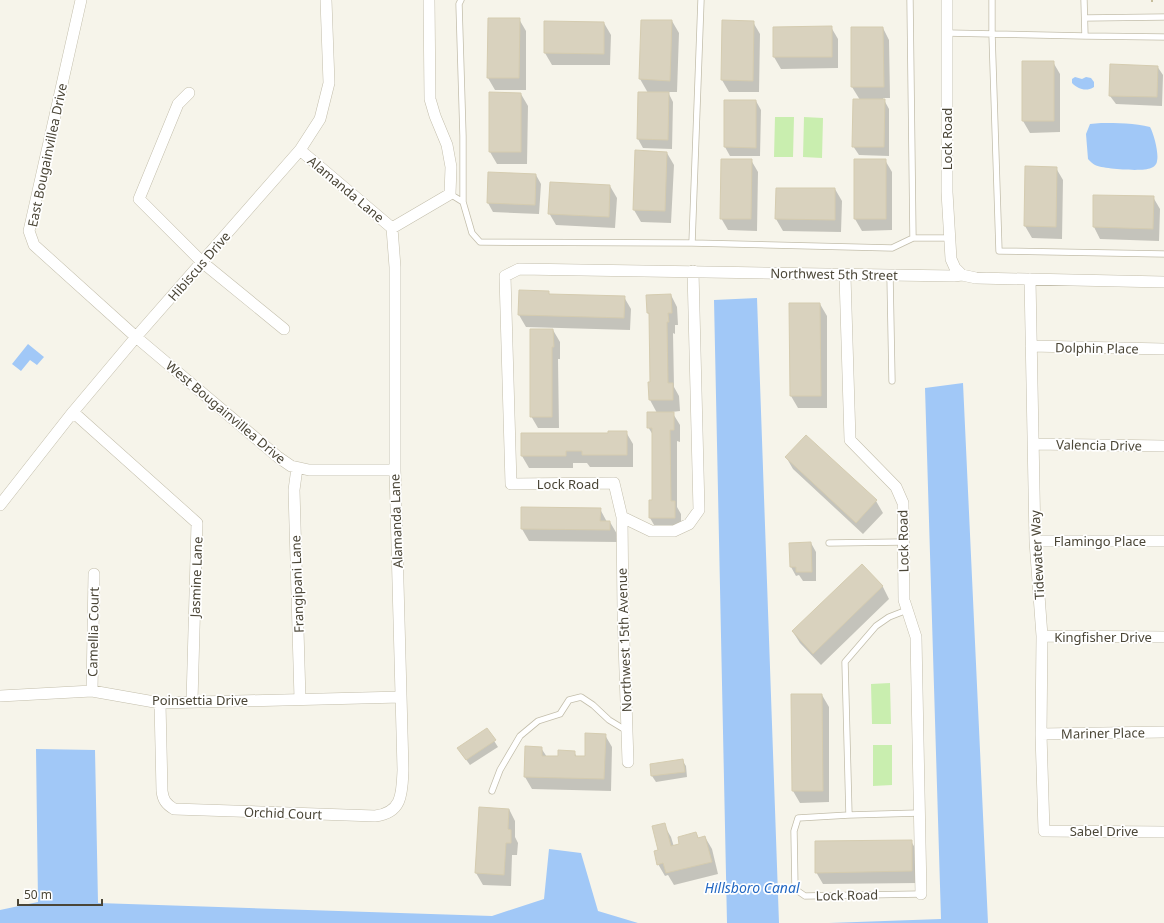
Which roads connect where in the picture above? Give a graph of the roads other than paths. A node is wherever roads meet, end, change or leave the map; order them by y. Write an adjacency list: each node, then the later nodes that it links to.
1 (81, 0): 34 (street, East Bougainvillea Drive)
2 (326, 0): 17 (street, Hibiscus Drive)
3 (429, 0): 18 (street)
4 (461, 0): 19 (lane)
5 (701, 0): 23 (lane)
6 (910, 0): 21 (lane)
7 (947, 0): 12 (street, Lock Road)
8 (992, 0): 13 (lane)
9 (1084, 0): 11 (lane)
10 (1164, 17): 11 (lane)
11 (1085, 18): 14 (lane)
12 (947, 33): 13 (lane); 22 (street, Lock Road)
13 (992, 34): 14 (lane); 24 (lane)
14 (1085, 36): 15 (lane)
15 (1164, 37)
16 (189, 93): 25 (street)
17 (300, 150): 20 (street, Alamanda Lane); 25 (street, Hibiscus Drive)
18 (450, 194): 19 (lane); 20 (street, Alamanda Lane)
19 (463, 202): 23 (lane)
20 (392, 228): 42 (street, Alamanda Lane)
21 (913, 238): 22 (lane); 23 (lane)
22 (950, 238): 27 (street, Lock Road)
23 (692, 243)
24 (1164, 254)
25 (202, 262): 33 (street); 34 (street, Hibiscus Drive)
26 (693, 271): 28 (street, Northwest 5th Street); 29 (street, Northwest 5th Street); 44 (street)
27 (962, 275): 30 (street, Northwest 5th Street); 31 (street, Northwest 5th Street)
28 (504, 276): 44 (street, Lock Road)
29 (845, 276): 30 (street, Northwest 5th Street); 47 (street, Lock Road)
30 (890, 276): 37 (lane)
31 (1030, 279): 32 (street, Northwest 5th Street); 35 (street, Tidewater Way)
32 (1164, 282)
33 (284, 329)
34 (136, 337): 38 (street, Hibiscus Drive); 41 (street, West Bougainvillea Drive)
35 (1031, 346): 36 (street, Dolphin Place); 39 (street, Tidewater Way)
36 (1164, 349)
37 (892, 382)
38 (73, 412): 43 (street, Hibiscus Drive); 57 (street, Jasmine Lane)
39 (1034, 444): 40 (street, Valencia Drive); 45 (street, Tidewater Way)
40 (1164, 446)
41 (297, 468): 42 (street, West Bougainvillea Drive); 56 (street, Frangipani Lane)
42 (394, 470): 55 (street, Alamanda Lane)
43 (0, 505)
44 (622, 517): 59 (street, Northwest 15th Avenue)
45 (1035, 541): 46 (street, Flamingo Place); 51 (street, Tidewater Way)
46 (1164, 541)
47 (903, 542): 48 (lane); 50 (street, Lock Road)
48 (829, 543)
49 (94, 574): 53 (street, Camellia Court)
50 (907, 610): 65 (street, Lock Road); 66 (lane)
51 (1042, 636): 52 (street, Kingfisher Drive); 61 (street, Tidewater Way)
52 (1164, 637)
53 (92, 691): 54 (street, Poinsettia Drive); 58 (street, Poinsettia Drive)
54 (0, 696)
55 (401, 697): 56 (street, Poinsettia Drive); 64 (street, Alamanda Lane)
56 (300, 699): 57 (street, Poinsettia Drive)
57 (192, 701): 58 (street, Poinsettia Drive)
58 (160, 703): 64 (street, Orchid Court)
59 (627, 731): 62 (street, Northwest 15th Avenue); 63 (lane)
60 (1164, 732): 61 (street, Mariner Place)
61 (1041, 734): 67 (street, Tidewater Way)
62 (628, 762)
63 (492, 792)
64 (391, 811)
65 (919, 813): 66 (lane, Lock Road); 69 (street, Lock Road)
66 (850, 815): 69 (lane, Lock Road)
67 (1044, 831): 68 (street, Sabel Drive)
68 (1164, 832)
69 (921, 894)

